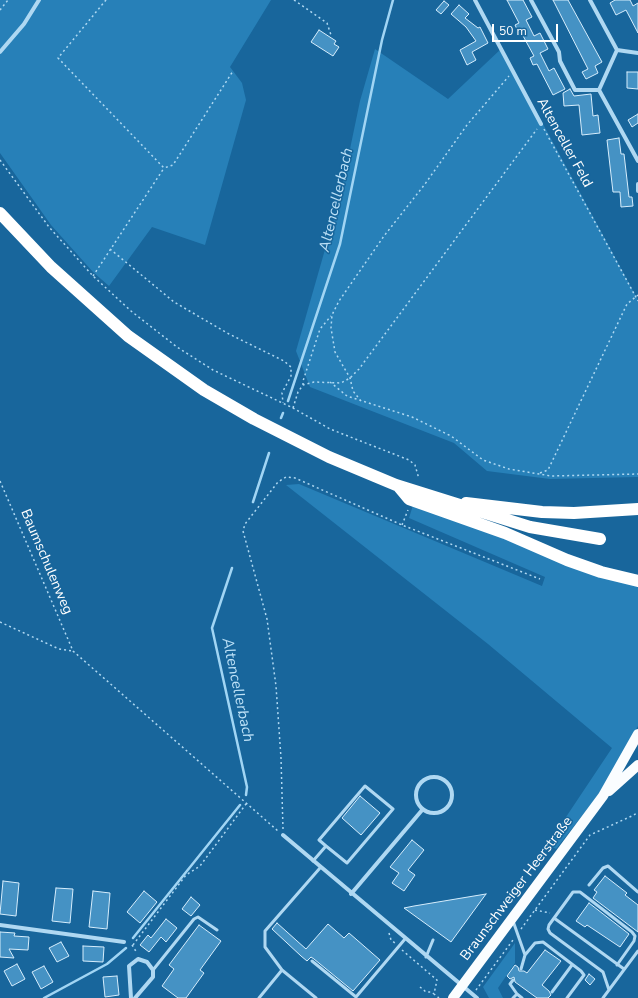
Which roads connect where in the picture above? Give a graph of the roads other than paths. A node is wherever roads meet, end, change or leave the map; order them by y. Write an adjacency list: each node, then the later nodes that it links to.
1 (38, 0): 6 (street)
2 (475, 0): 9 (street, Altenceller Feld)
3 (531, 0): 8 (street)
4 (590, 0): 5 (street)
5 (617, 50): 7 (street); 8 (street)
6 (0, 52)
7 (638, 53)
8 (599, 90): 10 (street)
9 (541, 124)
10 (638, 161)
11 (638, 184): 12 (street)
12 (638, 191)
13 (0, 213): 14 (highway)
14 (396, 485): 15 (highway); 18 (highway)
15 (437, 499): 16 (highway); 17 (highway)
16 (638, 509)
17 (600, 539)
18 (638, 581)
19 (638, 734): 21 (main road)
20 (638, 765): 21 (main road)
21 (603, 796): 31 (main road, Braunschweiger Heerstraße)
22 (423, 809): 22 (street); 29 (street)
23 (283, 835): 25 (street)
24 (326, 846): 24 (lane); 25 (lane)
25 (313, 862): 26 (street)
26 (320, 868): 29 (street); 46 (lane)
27 (589, 885): 28 (lane)
28 (638, 892)
29 (351, 894): 34 (street)
30 (554, 918): 42 (lane); 42 (lane); 49 (lane)
31 (512, 919): 38 (lane); 48 (main road, Braunschweiger Heerstraße)
32 (0, 925): 36 (street)
33 (217, 930): 45 (lane)
34 (405, 939): 39 (street); 40 (lane)
35 (433, 940): 39 (lane)
36 (124, 942)
37 (638, 951): 44 (lane)
38 (526, 955): 41 (lane); 43 (lane)
39 (426, 957): 48 (street)
40 (312, 961)
41 (572, 965): 50 (lane); 60 (lane)
42 (618, 965): 44 (lane)
43 (521, 968)
44 (624, 969): 49 (lane)
45 (153, 970): 52 (street); 53 (street)
46 (282, 970): 54 (lane); 55 (lane)
47 (513, 980): 51 (lane)
48 (462, 986): 56 (main road, Braunschweiger Heerstraße); 57 (street)
49 (609, 990): 61 (lane)
50 (552, 992)
51 (517, 994): 58 (lane); 59 (lane)
52 (131, 998)
53 (135, 998)
54 (259, 998)
55 (316, 998)
56 (453, 998)
57 (477, 998)
58 (513, 998)
59 (522, 998)
60 (567, 998)
61 (603, 998)

